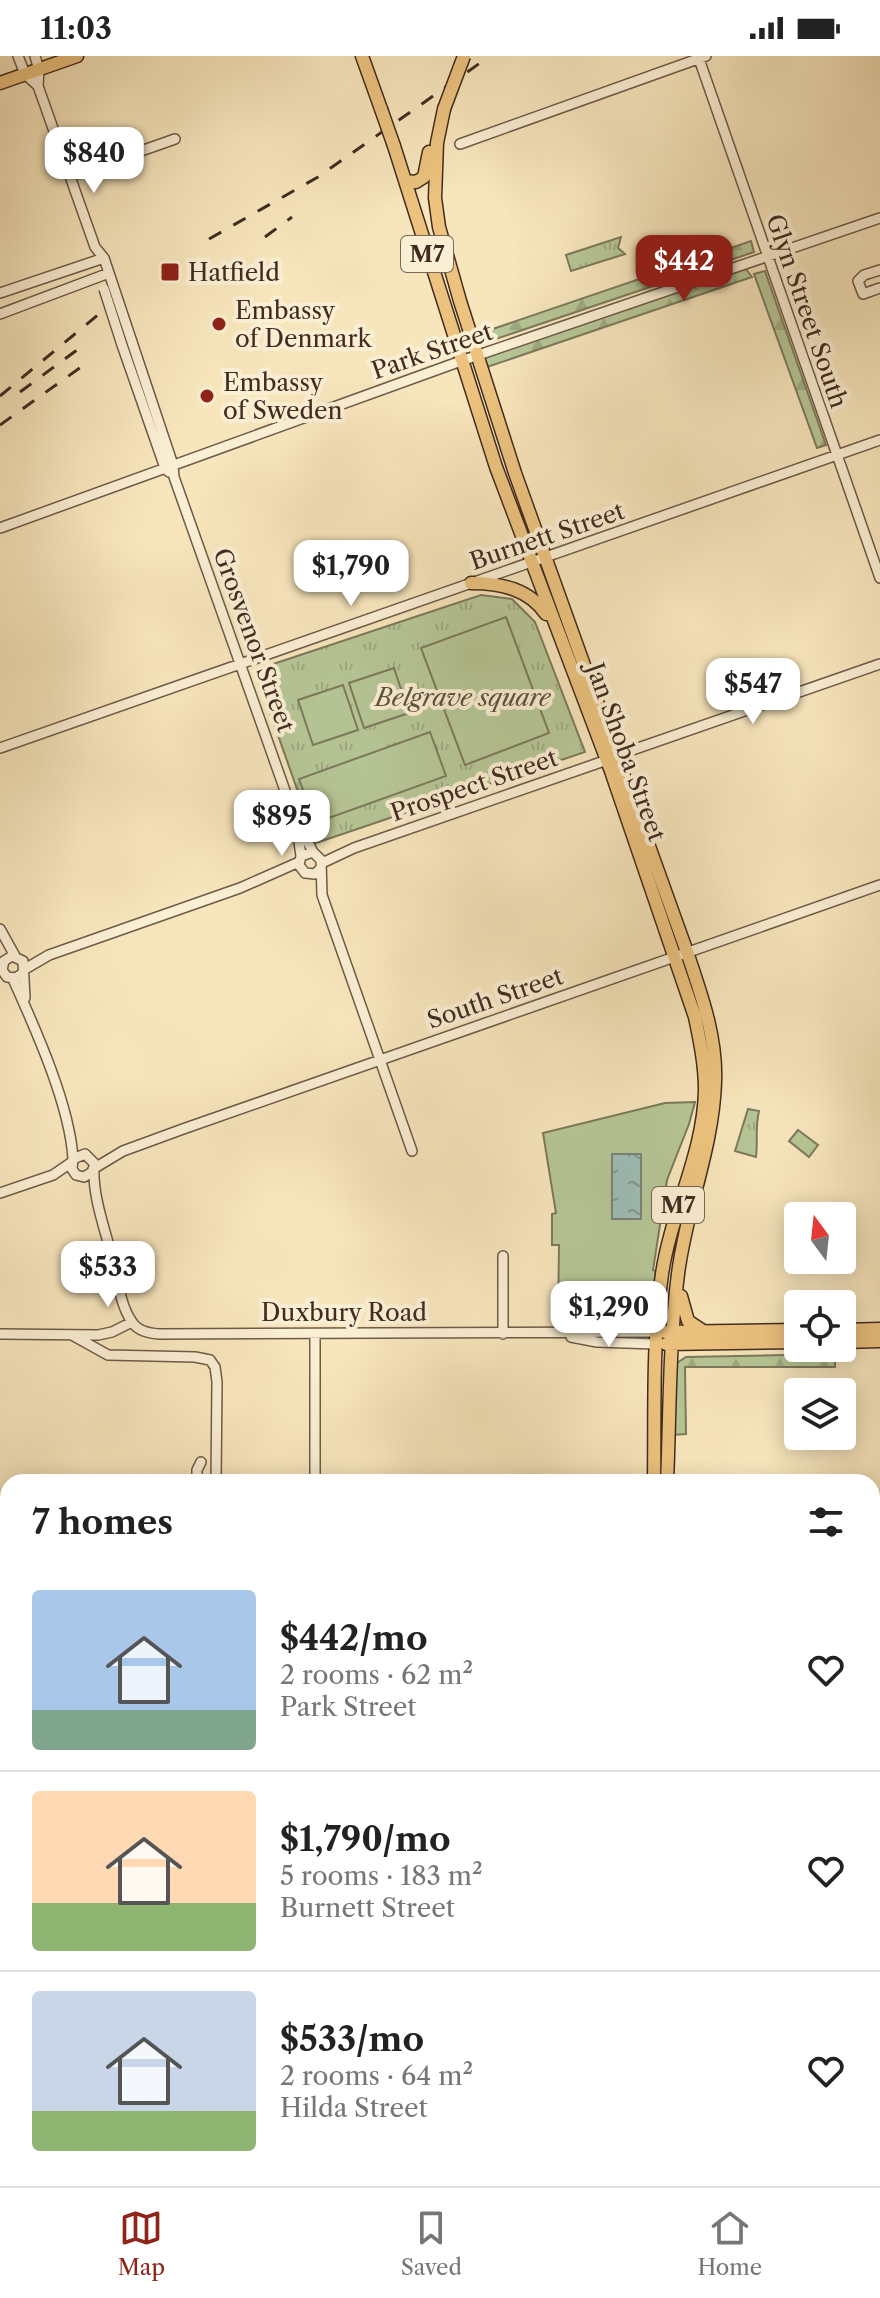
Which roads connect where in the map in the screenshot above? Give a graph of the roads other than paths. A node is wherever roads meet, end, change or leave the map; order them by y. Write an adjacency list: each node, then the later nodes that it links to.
1 (18, 56): 8 (street, Grosvenor Street)
2 (35, 56): 7 (street, Grosvenor Street)
3 (77, 56): 7 (main road)
4 (362, 56): 15 (main road, Jan Shoba Street / M7, bridge)
5 (464, 56): 11 (main road, M7, bridge)
6 (701, 57): 13 (street); 17 (street, Glyn Street South)
7 (39, 70): 8 (main road); 10 (street, Grosvenor Street)
8 (25, 74): 9 (main road); 10 (street, Grosvenor Street)
9 (0, 83)
10 (38, 86): 14 (street, Grosvenor Street)
11 (440, 124): 15 (main road); 24 (main road, M7)
12 (175, 139): 14 (street)
13 (460, 144)
14 (70, 176): 18 (street, Grosvenor Street)
15 (405, 181): 25 (main road, Jan Shoba Street / M7)
16 (880, 218): 17 (street, Park Street)
17 (768, 258): 24 (street, Park Street); 27 (street, Glyn Street South)
18 (99, 260): 20 (street, Grosvenor Street); 22 (street)
19 (880, 270): 21 (street)
20 (105, 276): 23 (street); 28 (street, Grosvenor Street, bridge)
21 (880, 288)
22 (0, 293)
23 (0, 314)
24 (476, 356): 25 (street, Park Street); 30 (main road, Jan Shoba Street / M7)
25 (461, 361): 28 (street, Park Street); 31 (main road, Jan Shoba Street / M7)
26 (880, 440): 27 (street, Burnett Street)
27 (836, 455): 30 (street, Burnett Street); 32 (street, Glyn Street South)
28 (169, 466): 29 (street, Park Street); 35 (street, Grosvenor Street)
29 (0, 528)
30 (544, 557): 31 (street, Burnett Street); 38 (main road, Jan Shoba Street / M7)
31 (531, 562): 33 (street, Burnett Street); 34 (main road, Jan Shoba Street / M7)
32 (880, 578)
33 (471, 583): 34 (main road); 35 (street, Burnett Street)
34 (559, 634): 38 (main road, Jan Shoba Street / M7)
35 (242, 664): 37 (street, Burnett Street); 39 (street, Grosvenor Street)
36 (880, 664): 38 (street, Prospect Street)
37 (0, 748)
38 (611, 758): 41 (street, Prospect Street); 47 (main road, Jan Shoba Street / M7)
39 (294, 816): 40 (street, Grosvenor Street); 41 (street, Grosvenor Street)
40 (300, 859): 41 (street); 42 (street, Grosvenor Street); 43 (street)
41 (318, 860): 42 (street); 45 (street, Grosvenor Street)
42 (306, 874): 43 (street); 45 (street, Grosvenor Street)
43 (265, 879): 49 (street)
44 (880, 885): 47 (street, South Street)
45 (322, 895): 52 (street, Grosvenor Street)
46 (0, 930): 48 (street); 49 (street)
47 (680, 954): 52 (street, South Street); 64 (main road, Jan Shoba Street / M7); 74 (main road, Jan Shoba Street / M7)
48 (2, 963): 49 (street); 50 (street)
49 (21, 964): 50 (street); 51 (street)
50 (6, 977): 51 (street)
51 (26, 1003): 53 (street)
52 (381, 1060): 54 (street, South Street); 55 (street, Grosvenor Street)
53 (66, 1120): 56 (street); 57 (street)
54 (123, 1151): 56 (street, South Street); 58 (street, South Street)
55 (412, 1151)
56 (86, 1155): 57 (street); 58 (street)
57 (72, 1161): 59 (street); 60 (street)
58 (93, 1170): 60 (street); 62 (street)
59 (53, 1175): 60 (street); 61 (street)
60 (78, 1176): 62 (street)
61 (0, 1193)
62 (97, 1205): 65 (street)
63 (503, 1256): 72 (street)
64 (678, 1274): 69 (main road); 75 (main road, Jan Shoba Street / M7)
65 (132, 1322): 71 (street, Duxbury Road); 73 (street)
66 (880, 1329): 68 (main road)
67 (784, 1330): 69 (main road, Duxbury Road)
68 (856, 1330)
69 (703, 1331): 75 (main road, Duxbury Road)
70 (0, 1334): 73 (street)
71 (315, 1334): 72 (street, Duxbury Road); 82 (street)
72 (503, 1334): 74 (street, Duxbury Road)
73 (72, 1335): 81 (street)
74 (656, 1338): 75 (main road, Duxbury Road); 83 (main road, Jan Shoba Street / M7)
75 (672, 1338): 77 (main road, Duxbury Road); 84 (main road, Jan Shoba Street / M7)
76 (880, 1341): 78 (main road)
77 (784, 1342)
78 (856, 1342)
79 (201, 1462): 80 (street)
80 (197, 1474)
81 (216, 1474)
82 (315, 1474)
83 (664, 1474)
84 (664, 1474)

